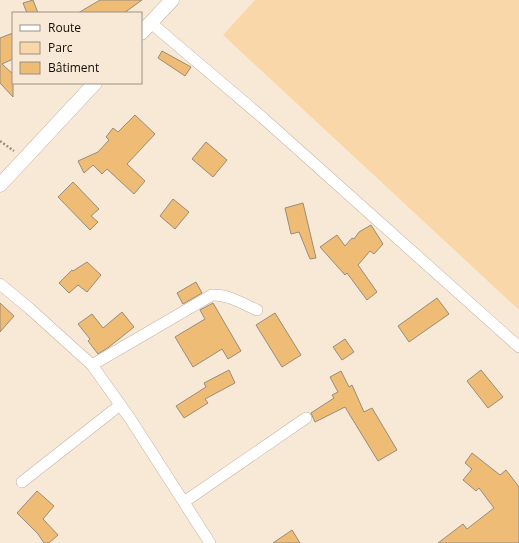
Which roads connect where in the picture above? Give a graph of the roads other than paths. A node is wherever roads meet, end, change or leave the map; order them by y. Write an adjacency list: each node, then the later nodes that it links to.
1 (172, 0): 2 (street)
2 (146, 28): 7 (street)
3 (93, 84): 4 (street)
4 (0, 184)
5 (0, 284): 8 (street)
6 (257, 310): 8 (street)
7 (519, 347)
8 (92, 365): 9 (street)
9 (120, 405): 11 (street); 12 (street)
10 (306, 418): 12 (street)
11 (22, 482)
12 (184, 502): 13 (street)
13 (210, 543)

